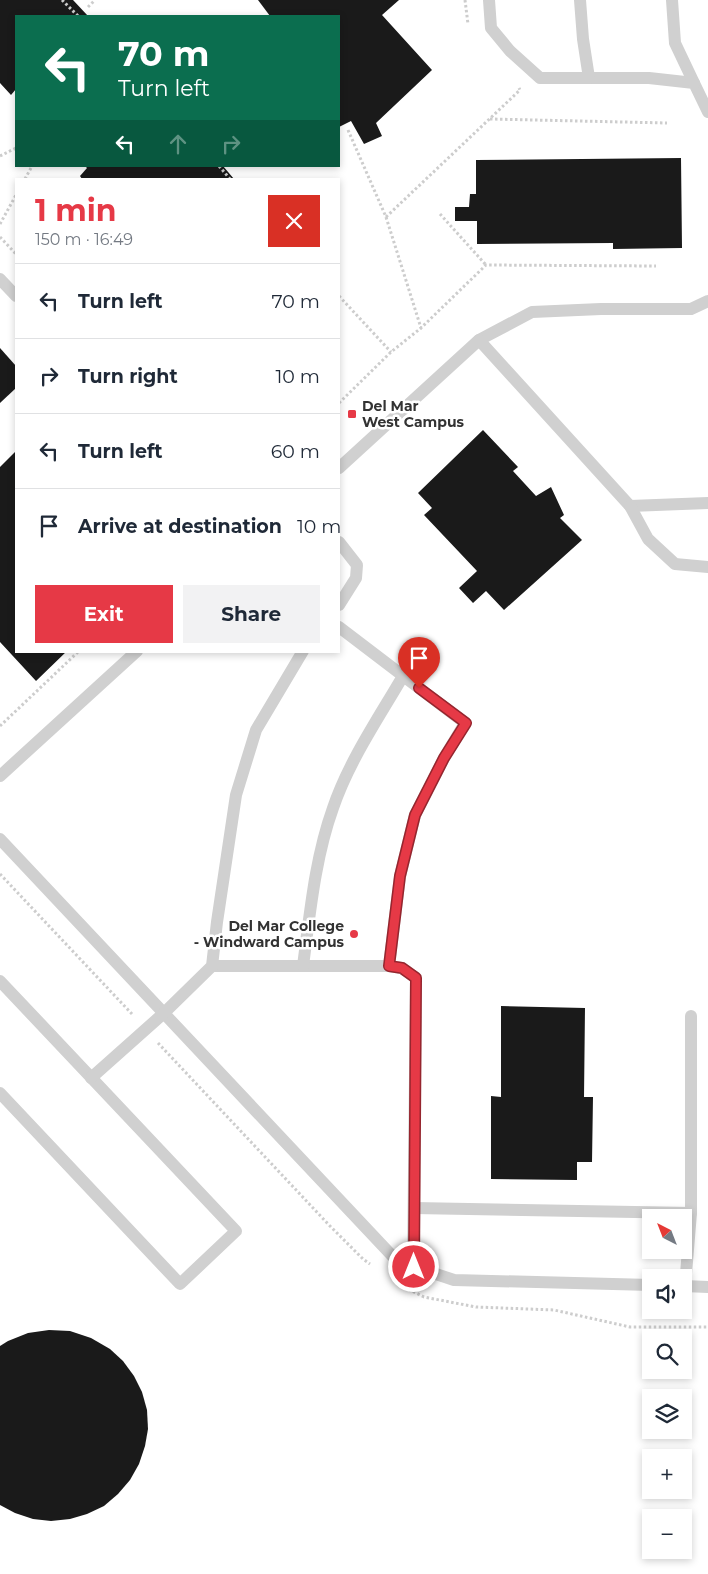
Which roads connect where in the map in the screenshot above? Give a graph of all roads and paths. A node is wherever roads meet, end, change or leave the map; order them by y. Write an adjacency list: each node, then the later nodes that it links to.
1 (62, 0): 8 (path)
2 (95, 0): 7 (path)
3 (466, 0): 9 (path)
4 (488, 0): 10 (lane)
5 (580, 0): 10 (lane)
6 (672, 0): 11 (lane)
7 (88, 7)
8 (77, 15)
9 (469, 27)
10 (589, 78): 11 (lane)
11 (694, 83): 13 (lane)
12 (514, 84): 14 (path)
13 (708, 112)
14 (489, 119): 15 (path); 23 (path)
15 (667, 123)
16 (348, 130): 23 (path)
17 (15, 148): 18 (path)
18 (0, 156)
19 (220, 167): 20 (path)
20 (229, 178)
21 (15, 197): 24 (path)
22 (440, 214): 27 (path)
23 (386, 217): 33 (path)
24 (0, 224)
25 (0, 237): 26 (path)
26 (15, 253)
27 (486, 265): 28 (path); 33 (path)
28 (656, 266)
29 (0, 279): 30 (lane)
30 (15, 295)
31 (340, 297): 35 (path)
32 (708, 301): 34 (lane)
33 (420, 328): 35 (path)
34 (479, 340): 37 (lane); 39 (lane)
35 (391, 352): 36 (path)
36 (340, 402)
37 (340, 467)
38 (708, 503): 39 (lane)
39 (630, 506): 41 (lane)
40 (340, 543): 42 (lane)
41 (708, 566)
42 (340, 603)
43 (340, 628): 47 (lane)
44 (77, 653): 48 (path)
45 (135, 653): 49 (lane)
46 (302, 653): 51 (lane)
47 (403, 676): 52 (lane); 53 (lane)
48 (0, 726)
49 (0, 776)
50 (0, 839): 55 (lane)
51 (212, 966): 52 (lane); 55 (lane)
52 (303, 966): 53 (lane)
53 (389, 966): 59 (lane)
54 (0, 981): 57 (lane)
55 (164, 1013): 57 (lane); 62 (lane)
56 (691, 1016): 60 (lane)
57 (92, 1078): 58 (lane)
58 (0, 1093)
59 (414, 1208): 61 (lane); 62 (lane)
60 (691, 1209)
61 (642, 1212)
62 (414, 1267): 63 (lane)
63 (642, 1285)
64 (692, 1286): 65 (lane)
65 (708, 1287)

